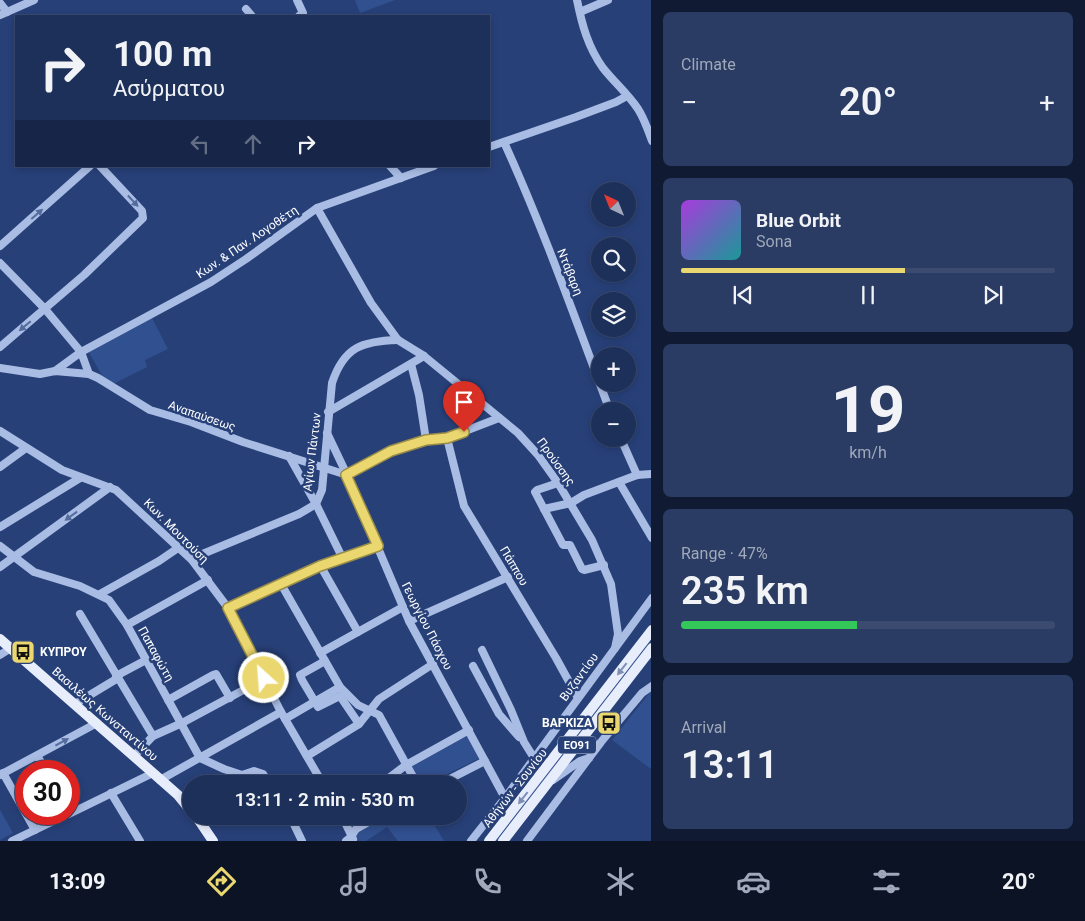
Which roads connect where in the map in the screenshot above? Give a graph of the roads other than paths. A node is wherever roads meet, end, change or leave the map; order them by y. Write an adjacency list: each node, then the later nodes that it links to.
1 (34, 0): 8 (street)
2 (297, 0): 10 (street)
3 (578, 0): 7 (street)
4 (608, 0): 7 (street)
5 (0, 3): 8 (street)
6 (246, 9): 9 (street)
7 (580, 12): 11 (street)
8 (3, 13)
9 (251, 15)
10 (300, 15)
11 (627, 96): 12 (street); 13 (street)
12 (651, 141)
13 (504, 142): 14 (street); 32 (street, Ντάβαρη)
14 (490, 147)
15 (89, 167): 21 (street, one-way to 15)
16 (101, 167): 23 (street, one-way to 23)
17 (391, 167): 19 (street)
18 (431, 167): 19 (street, Κων. & Παν. Λογοθέτη)
19 (401, 178): 20 (street, Κων. & Παν. Λογοθέτη)
20 (317, 208): 24 (street); 26 (street, Κων. & Παν. Λογοθέτη)
21 (0, 246)
22 (0, 263): 23 (street)
23 (45, 309): 25 (street, one-way to 25); 26 (street)
24 (398, 340): 27 (street, Προύσσης); 33 (street, Αγίων Πάντων)
25 (0, 347)
26 (81, 352): 30 (street, Κων. & Παν. Λογοθέτη); 31 (street)
27 (424, 356): 28 (street); 34 (street, Προύσσης)
28 (411, 364): 33 (street); 38 (street)
29 (0, 368): 30 (street, Αναπαύσεως)
30 (55, 371): 31 (street, Αναπαύσεως)
31 (89, 374): 41 (street, Αναπαύσεως)
32 (607, 402)
33 (328, 412): 36 (street, Αγίων Πάντων)
34 (499, 418): 37 (street); 48 (street, Προύσσης)
35 (0, 431): 40 (street, Κων. Μουτούση)
36 (327, 433): 43 (street, Αγίων Πάντων); 45 (street, Γεωργίου Πάσχου)
37 (447, 438): 38 (street); 65 (street, Πάππου)
38 (426, 440): 45 (street)
39 (625, 447): 46 (street)
40 (26, 448): 42 (street); 47 (street, Κων. Μουτούση)
41 (289, 456): 43 (street, Αναπαύσεως); 52 (street)
42 (0, 466)
43 (324, 467): 45 (street, Αναπαύσεως); 52 (street, Αγίων Πάντων)
44 (651, 474): 46 (street)
45 (346, 475): 57 (street, Γεωργίου Πάσχου)
46 (637, 475): 49 (street)
47 (80, 478): 50 (street, Κων. Μουτούση); 54 (street)
48 (558, 482): 51 (street, Προύσσης); 53 (street)
49 (619, 482): 51 (street); 55 (street)
50 (110, 487): 58 (street, Κων. Μουτούση); 59 (street, one-way to 59)
51 (570, 503): 53 (street); 62 (street, Προύσσης)
52 (316, 504): 60 (street); 61 (street, Αγίων Πάντων)
53 (544, 509): 62 (street)
54 (0, 527)
55 (651, 538)
56 (0, 546): 59 (street, Παπαφώτη)
57 (378, 546): 60 (street); 71 (street, Γεωργίου Πάσχου)
58 (178, 548): 61 (street, Κων. Μουτούση); 68 (street)
59 (13, 557): 63 (street); 68 (street, Παπαφώτη)
60 (342, 558): 64 (street)
61 (192, 560): 66 (street, Κων. Μουτούση)
62 (604, 565): 79 (street, Προύσσης)
63 (0, 566)
64 (320, 566): 67 (street); 76 (street)
65 (508, 577): 73 (street); 93 (street, Πάππου)
66 (208, 580): 70 (street, Κων. Μουτούση); 74 (street)
67 (280, 584): 70 (street); 82 (street)
68 (100, 594): 74 (street, Παπαφώτη)
69 (651, 598): 79 (street, Βυζαντίου)
70 (228, 608): 89 (street, Κων. Μουτούση)
71 (403, 608): 73 (street, Γεωργίου Πάσχου); 76 (street)
72 (80, 614): 88 (street)
73 (409, 621): 86 (street, Γεωργίου Πάσχου)
74 (127, 625): 84 (street, Παπαφώτη)
75 (651, 630): 141 (main road, Αθήνών - Σουνίου / ΕΟ91, one-way to 141)
76 (358, 632): 82 (street)
77 (0, 639): 78 (main road, Βασιλέως Κωνσταντίνου)
78 (11, 648): 83 (street); 96 (main road, Βασιλέως Κωνσταντίνου)
79 (615, 648): 93 (street, Βυζαντίου)
80 (651, 648): 123 (main road, Αθήνών - Σουνίου / ΕΟ91)
81 (482, 650): 104 (street)
82 (320, 653): 85 (street)
83 (0, 655)
84 (146, 660): 88 (street); 94 (street, Παπαφώτη)
85 (325, 661): 91 (street); 95 (street)
86 (433, 664): 97 (street); 102 (street, Γεωργίου Πάσχου)
87 (473, 666): 104 (street)
88 (117, 677): 96 (street); 103 (street)
89 (264, 678): 92 (street); 98 (street, Κων. Μουτούση)
90 (651, 686): 110 (street)
91 (340, 688): 95 (street); 97 (street)
92 (230, 698): 94 (street); 99 (street)
93 (578, 698): 109 (street, Βυζαντίου)
94 (168, 700): 99 (street, Παπαφώτη)
95 (314, 702): 98 (street); 101 (street)
96 (75, 704): 100 (main road, Βασιλέως Κωνσταντίνου)
97 (371, 711): 101 (street); 113 (street)
98 (283, 715): 107 (street, Κων. Μουτούση); 108 (street)
99 (182, 723): 103 (street); 108 (street, Παπαφώτη)
100 (98, 724): 105 (street, one-way to 100); 106 (main road, Βασιλέως Κωνσταντίνου)
101 (358, 724): 107 (street)
102 (469, 730): 112 (street, Γεωργίου Πάσχου); 113 (street)
103 (153, 736): 106 (street)
104 (524, 742): 109 (street)
105 (37, 756): 111 (street); 114 (street)
106 (134, 756): 122 (main road, Βασιλέως Κωνσταντίνου)
107 (307, 756): 118 (street, Κων. Μουτούση)
108 (200, 758): 116 (street); 122 (street)
109 (534, 758): 125 (street, Βυζαντίου)
110 (589, 758): 123 (street); 143 (street)
111 (39, 760)
112 (485, 761): 121 (street); 125 (street, Γεωργίου Πάσχου)
113 (406, 765): 119 (street); 120 (street)
114 (2, 774): 133 (street)
115 (242, 775): 117 (street)
116 (242, 775)
117 (264, 775)
118 (318, 775)
119 (393, 775)
120 (411, 775)
121 (458, 775)
122 (157, 776): 124 (street); 126 (main road, Βασιλέως Κωνσταντίνου)
123 (547, 784): 142 (main road, Αθήνών - Σουνίου / ΕΟ91)
124 (111, 793): 127 (street); 137 (street)
125 (505, 798): 140 (street, Βυζαντίου)
126 (182, 800)
127 (80, 807)
128 (44, 825): 133 (street)
129 (202, 825): 138 (main road)
130 (294, 825): 139 (street)
131 (346, 825): 134 (street)
132 (363, 825): 134 (street)
133 (31, 832): 135 (street); 136 (street)
134 (351, 839)
135 (12, 841)
136 (32, 841)
137 (140, 841)
138 (213, 841)
139 (302, 841)
140 (471, 841)
141 (490, 841)
142 (503, 841)
143 (527, 841)

